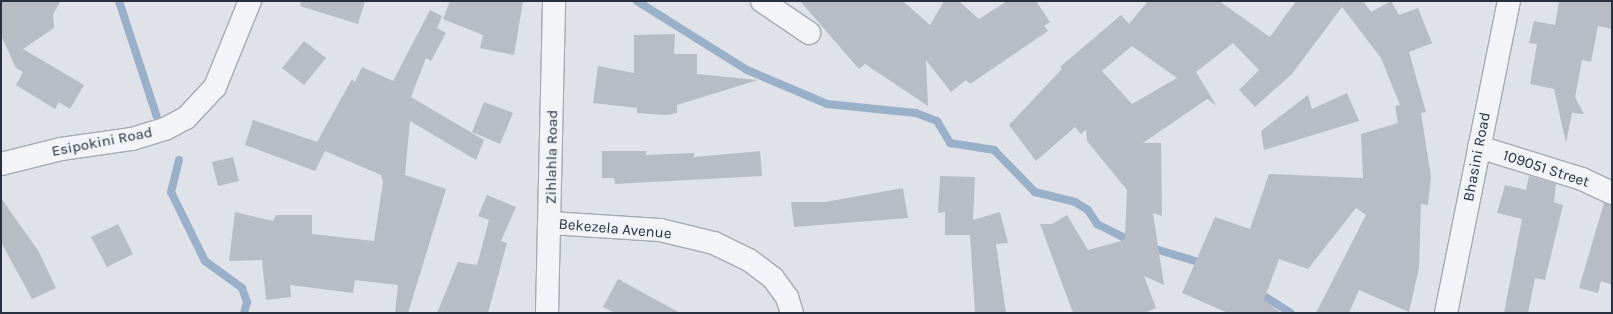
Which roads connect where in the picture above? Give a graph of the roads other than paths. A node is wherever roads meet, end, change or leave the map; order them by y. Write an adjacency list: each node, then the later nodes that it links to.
1 (250, 1): 7 (street, Esipokini Road)
2 (554, 1): 9 (street, Zihlahla Road)
3 (762, 1): 5 (street)
4 (1509, 1): 6 (street, Bhasini Road)
5 (809, 33)
6 (1480, 147): 8 (street, 109051 Street); 12 (street, Bhasini Road)
7 (1, 164)
8 (1612, 193)
9 (550, 223): 10 (street, Zihlahla Road); 11 (street, Bekezela Avenue)
10 (547, 313)
11 (792, 313)
12 (1446, 313)

